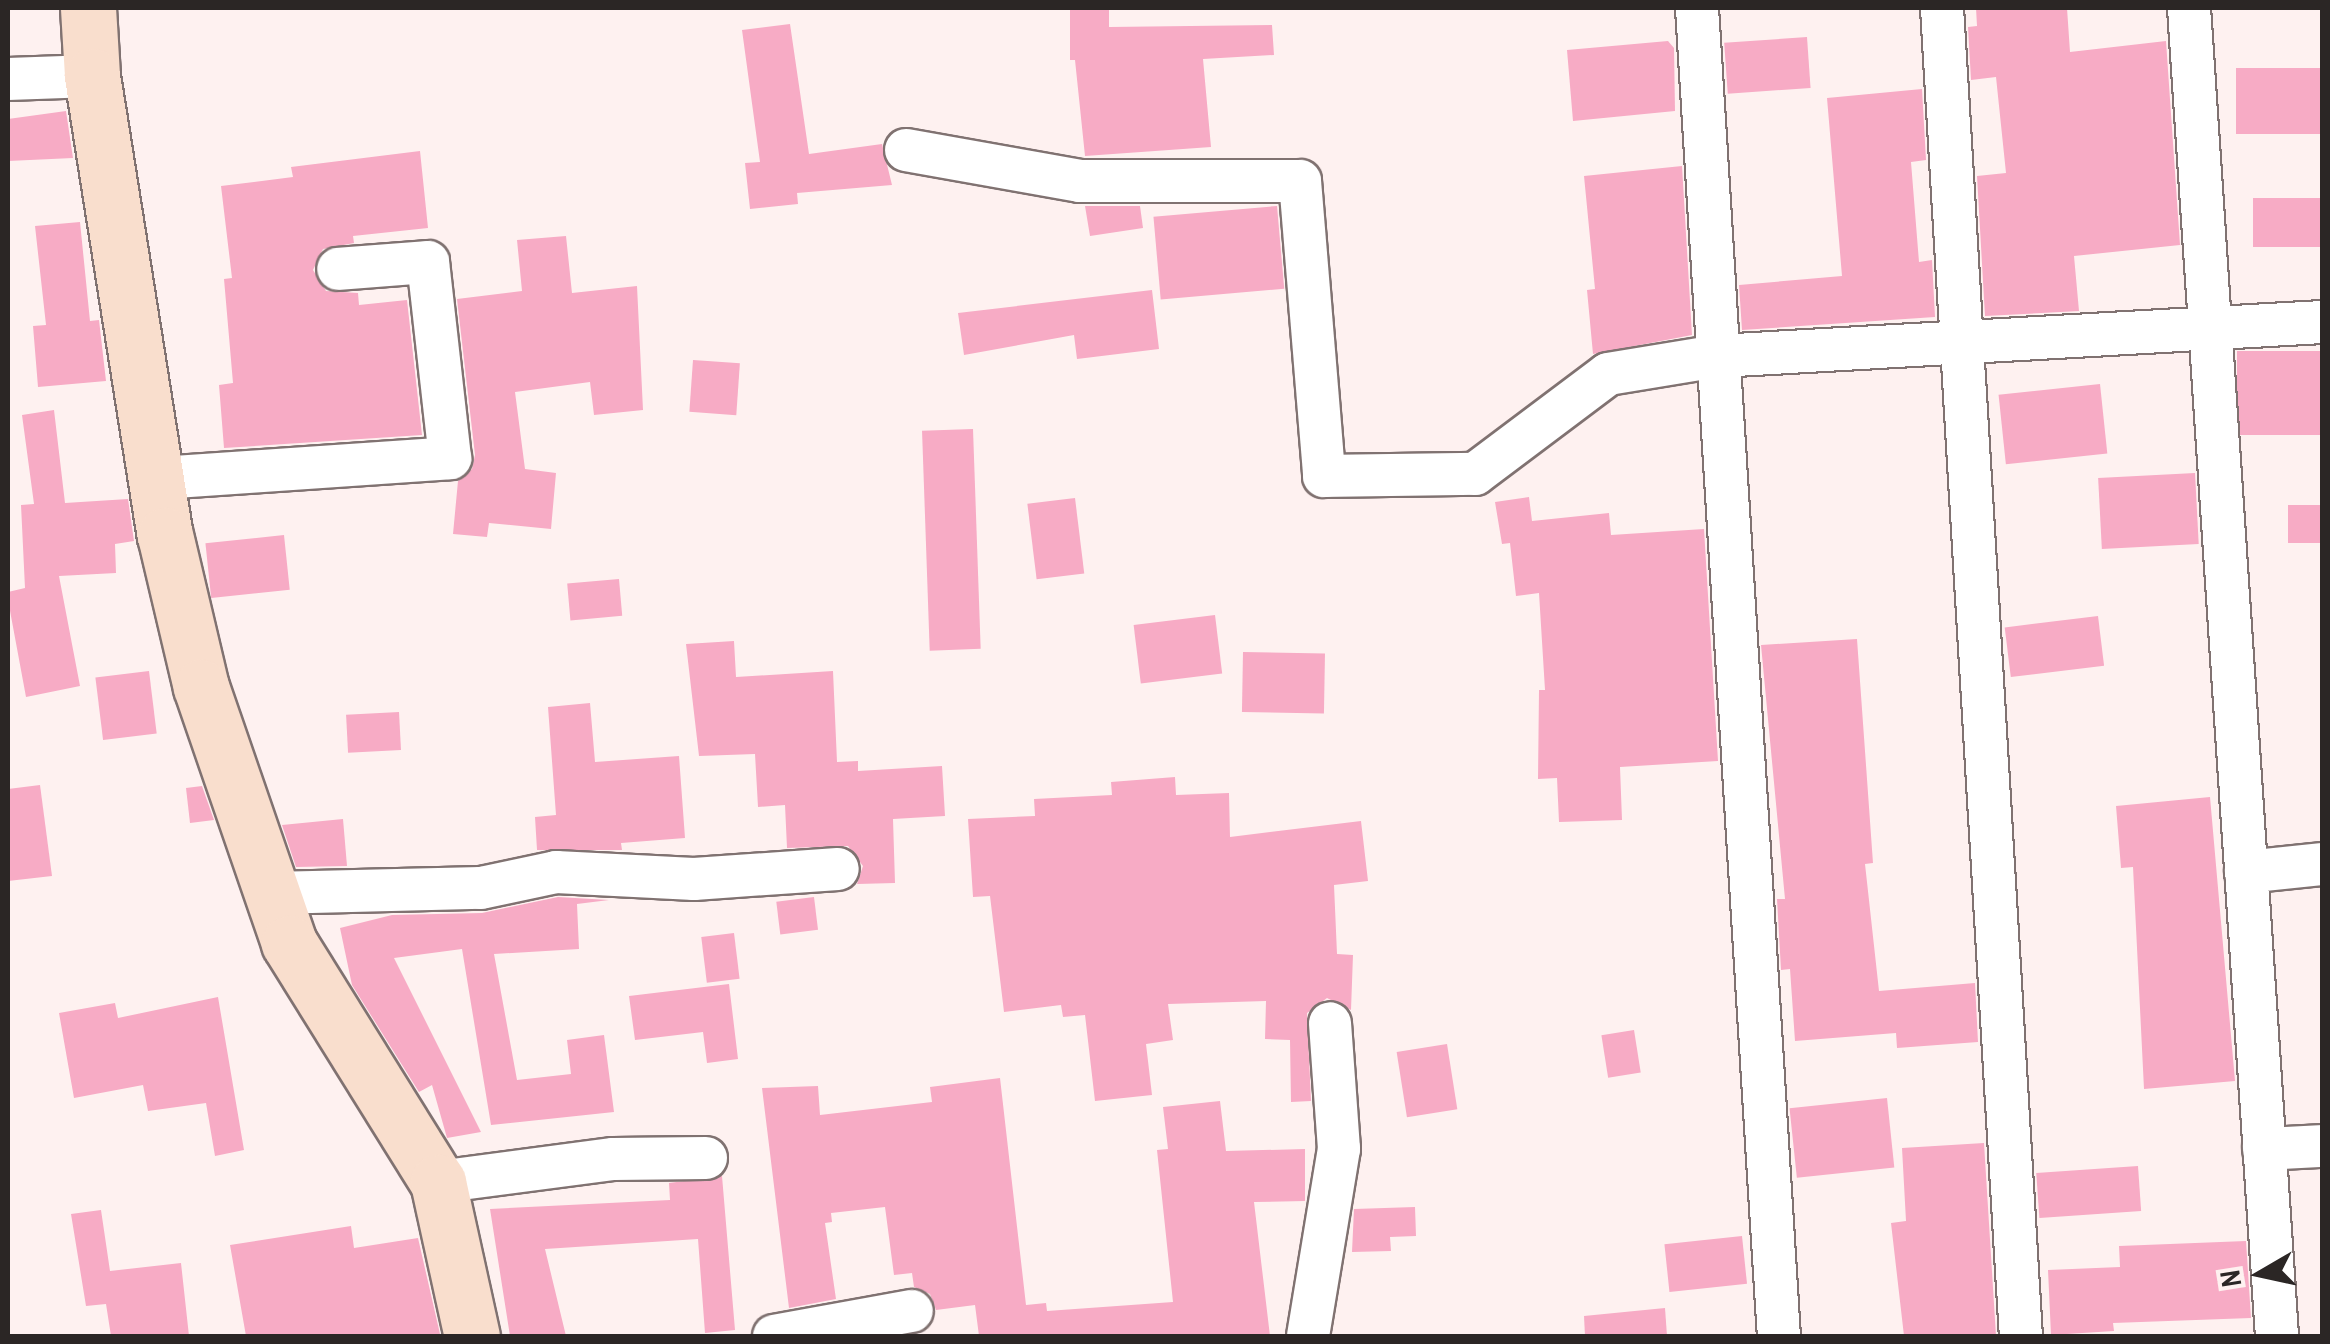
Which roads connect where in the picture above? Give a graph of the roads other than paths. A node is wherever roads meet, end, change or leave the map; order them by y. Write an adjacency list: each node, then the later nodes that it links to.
1 (88, 8): 5 (street)
2 (1697, 8): 12 (street)
3 (1942, 8): 11 (street)
4 (2190, 8): 10 (street)
5 (92, 76): 6 (street); 13 (street)
6 (8, 79)
7 (906, 150): 12 (street)
8 (338, 269): 13 (street)
9 (2322, 322): 10 (street)
10 (2210, 331): 11 (street); 16 (street)
11 (1961, 345): 12 (street); 28 (street)
12 (1718, 356): 27 (street)
13 (159, 478): 17 (street)
14 (2322, 864): 16 (street)
15 (838, 868): 17 (street)
16 (2246, 872): 20 (street)
17 (271, 894): 22 (street)
18 (1330, 1023): 26 (street)
19 (2322, 1146): 20 (street)
20 (2264, 1149): 29 (street)
21 (706, 1158): 22 (street)
22 (438, 1182): 24 (street)
23 (912, 1310): 25 (street)
24 (472, 1336)
25 (774, 1336)
26 (1308, 1336)
27 (1779, 1336)
28 (2020, 1336)
29 (2277, 1336)

